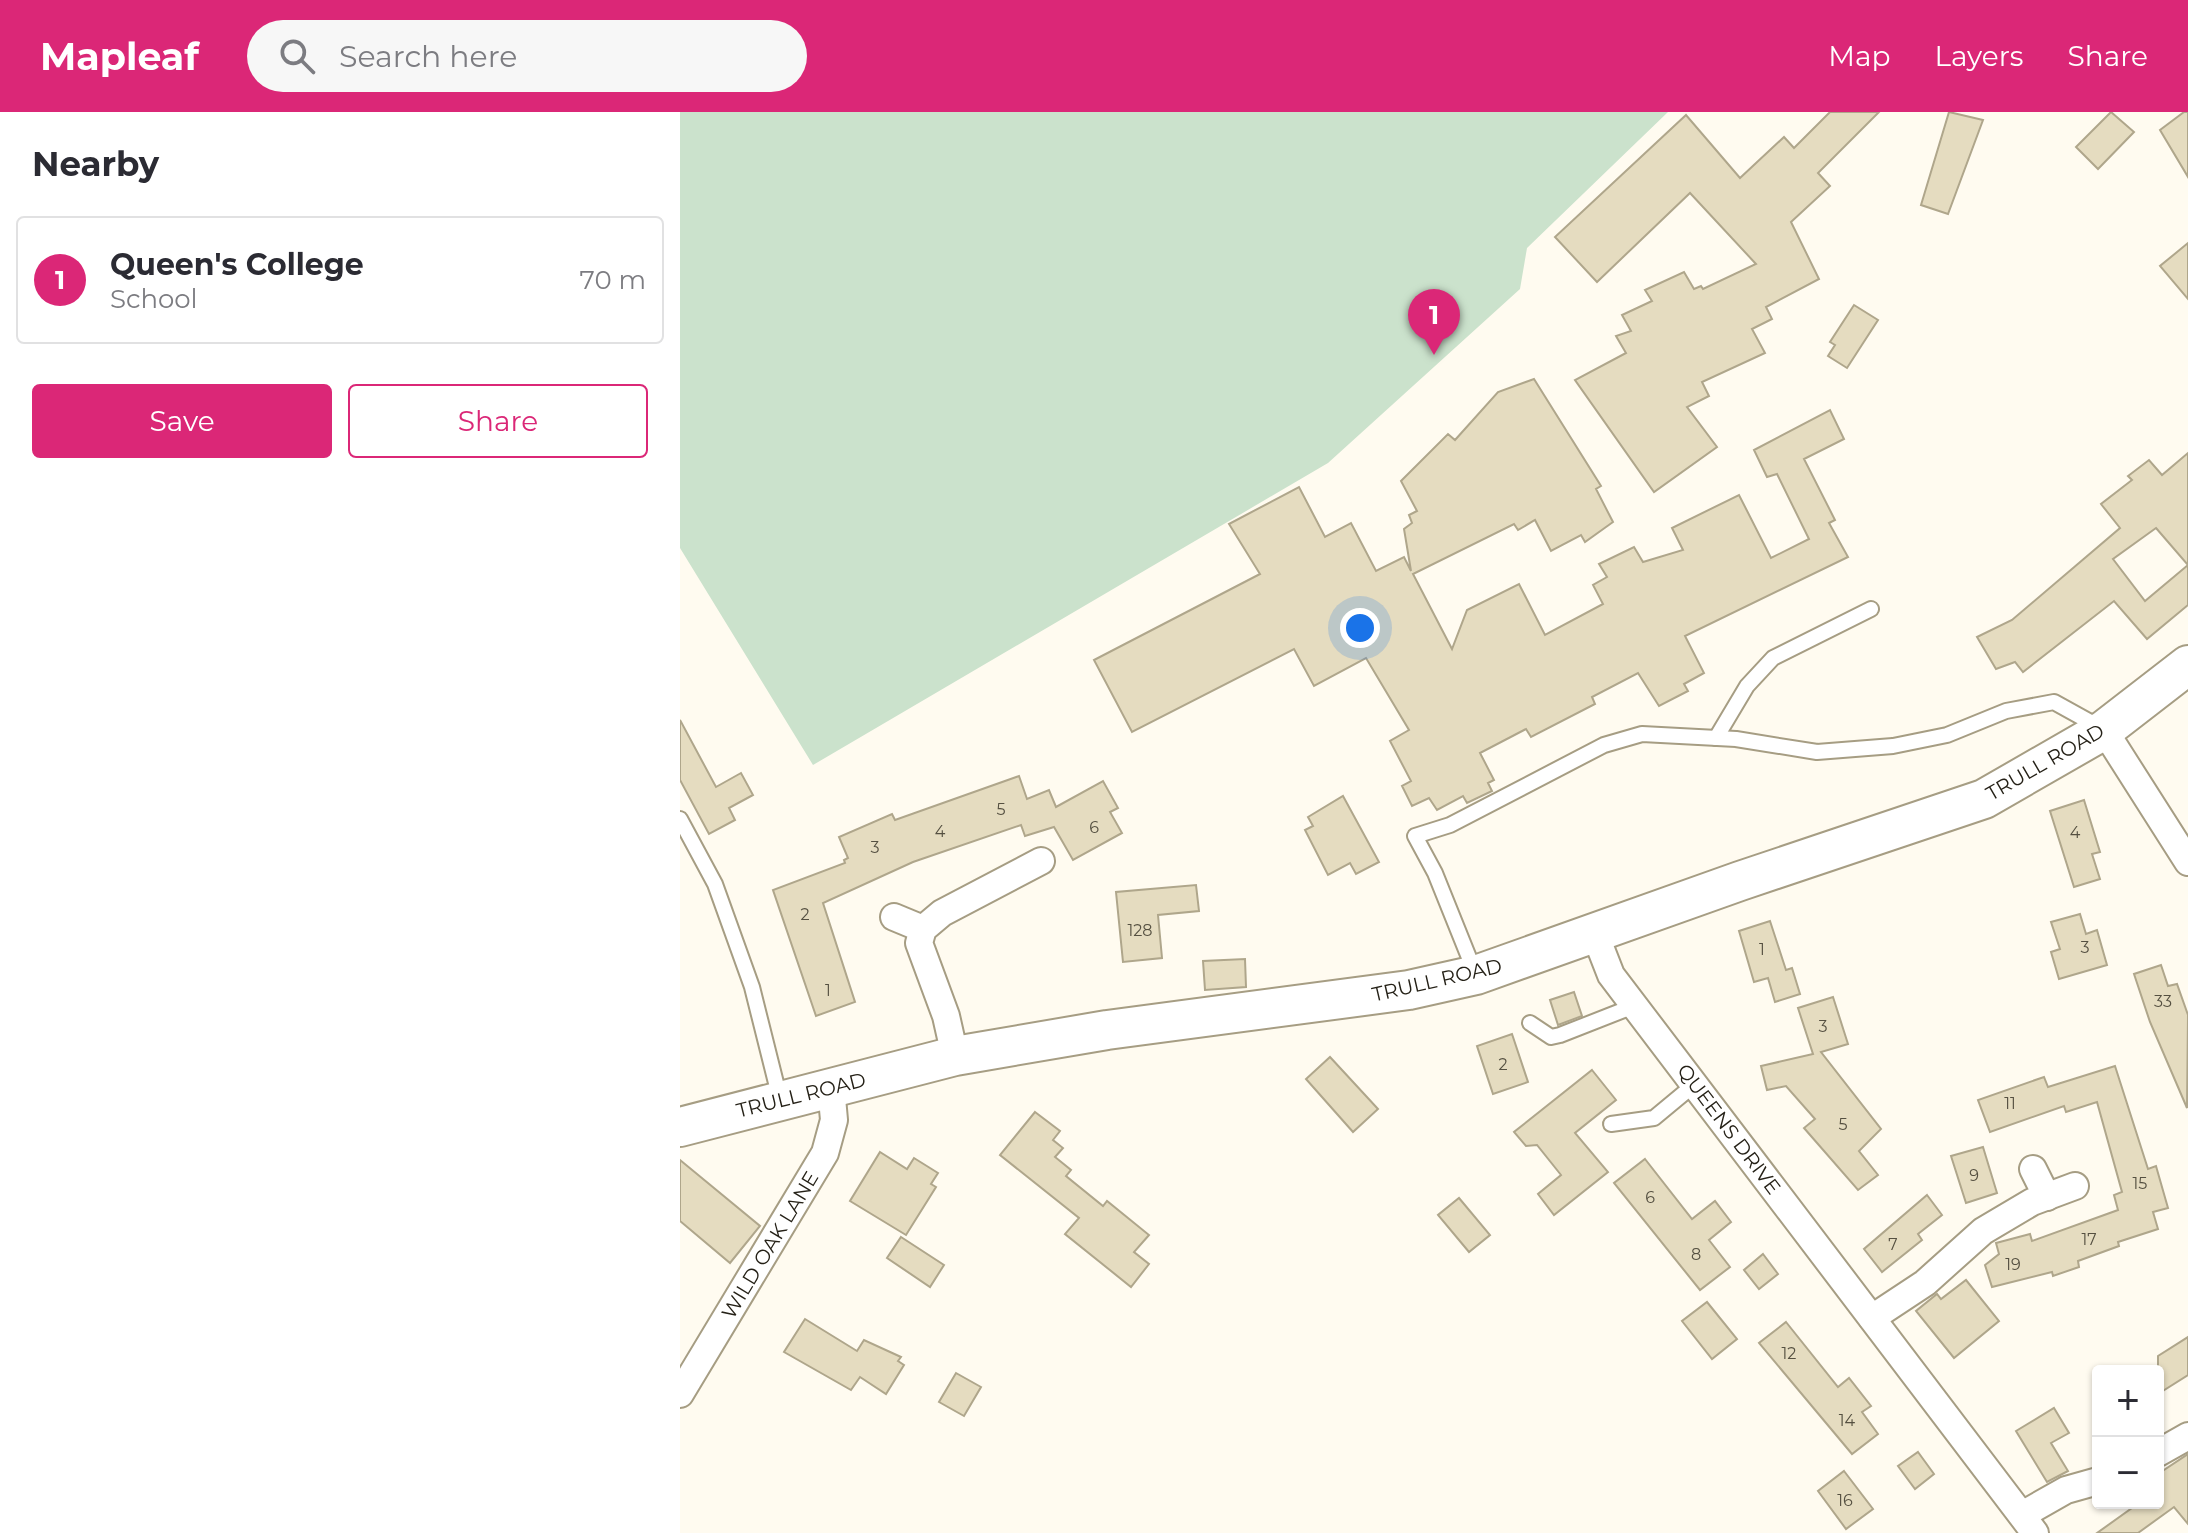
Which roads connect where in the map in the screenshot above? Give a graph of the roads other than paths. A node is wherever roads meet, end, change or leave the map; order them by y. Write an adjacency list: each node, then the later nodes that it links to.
1 (1871, 609): 4 (lane)
2 (2188, 665): 3 (street, TRULL ROAD)
3 (2104, 730): 4 (lane); 7 (street); 10 (street, TRULL ROAD)
4 (1716, 738): 11 (lane)
5 (680, 819): 17 (lane)
6 (1041, 861): 9 (street)
7 (2188, 862)
8 (894, 917): 9 (street)
9 (923, 929): 14 (street)
10 (1595, 934): 11 (street, TRULL ROAD); 12 (street, QUEENS DRIVE)
11 (1476, 975): 14 (street, TRULL ROAD)
12 (1634, 1006): 13 (lane); 15 (street, QUEENS DRIVE)
13 (1530, 1023)
14 (955, 1056): 16 (street, TRULL ROAD)
15 (1695, 1084): 18 (lane); 23 (street, QUEENS DRIVE)
16 (831, 1087): 17 (street, TRULL ROAD); 24 (street, WILD OAK LANE)
17 (780, 1099): 19 (street, TRULL ROAD)
18 (1611, 1124)
19 (680, 1127)
20 (2033, 1169): 22 (street)
21 (2075, 1186): 22 (street)
22 (2047, 1197): 23 (street)
23 (1872, 1318): 28 (street, QUEENS DRIVE)
24 (680, 1394)
25 (2188, 1436): 26 (street)
26 (2164, 1450)
27 (2092, 1483): 28 (street, QUEENS DRIVE)
28 (2029, 1524)

